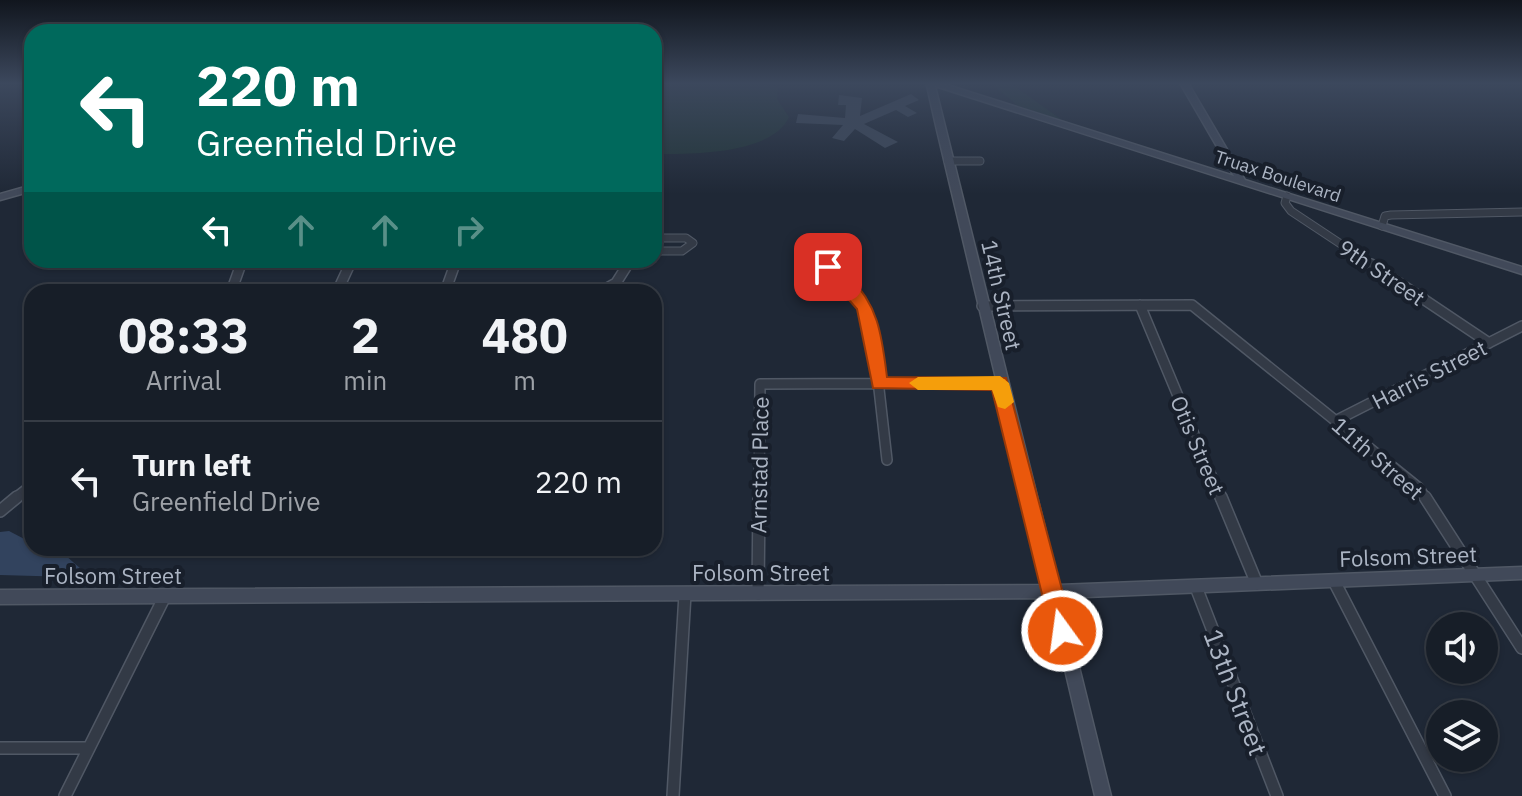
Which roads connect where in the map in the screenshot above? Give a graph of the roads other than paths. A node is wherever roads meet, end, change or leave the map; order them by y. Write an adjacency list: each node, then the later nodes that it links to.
1 (939, 120): 4 (street, 14th Street)
2 (1052, 120): 6 (street, Truax Boulevard)
3 (1206, 120): 6 (street)
4 (948, 161): 5 (street); 17 (street, 14th Street)
5 (980, 161)
6 (1241, 180): 8 (street, Truax Boulevard)
7 (24, 190): 9 (street)
8 (1287, 196): 11 (street, Truax Boulevard); 19 (street, 9th Street)
9 (0, 197)
10 (1522, 212): 11 (street)
11 (1382, 226): 15 (street, Truax Boulevard)
12 (662, 238): 13 (street)
13 (662, 251)
14 (828, 267): 21 (street)
15 (1522, 271)
16 (1140, 305): 17 (street); 22 (street, 11th Street); 29 (street, Otis Street)
17 (982, 306): 20 (street, 14th Street)
18 (1522, 326): 19 (street, Harris Street)
19 (1489, 343): 22 (street, Harris Street)
20 (1000, 383): 21 (street); 31 (street, 14th Street)
21 (879, 384): 23 (street); 33 (street, Arnstad Place)
22 (1335, 421): 27 (street, 11th Street)
23 (887, 460)
24 (24, 492): 25 (street)
25 (0, 511)
26 (1522, 573): 27 (street, Folsom Street)
27 (1474, 575): 28 (street, Folsom Street); 36 (street, 11th Street)
28 (1334, 581): 29 (street, Folsom Street); 43 (street)
29 (1257, 584): 30 (street, Folsom Street)
30 (1196, 587): 31 (street, Folsom Street); 42 (street, 13th Street)
31 (1052, 592): 33 (street, Folsom Street); 41 (street, 14th Street)
32 (685, 594): 33 (street, Folsom Street); 34 (street, Folsom Street); 40 (street)
33 (758, 594)
34 (165, 596): 35 (street, Folsom Street); 38 (street)
35 (0, 597)
36 (1522, 648)
37 (0, 748): 38 (street)
38 (89, 748): 39 (street)
39 (65, 796)
40 (673, 796)
41 (1103, 796)
42 (1277, 796)
43 (1445, 796)

